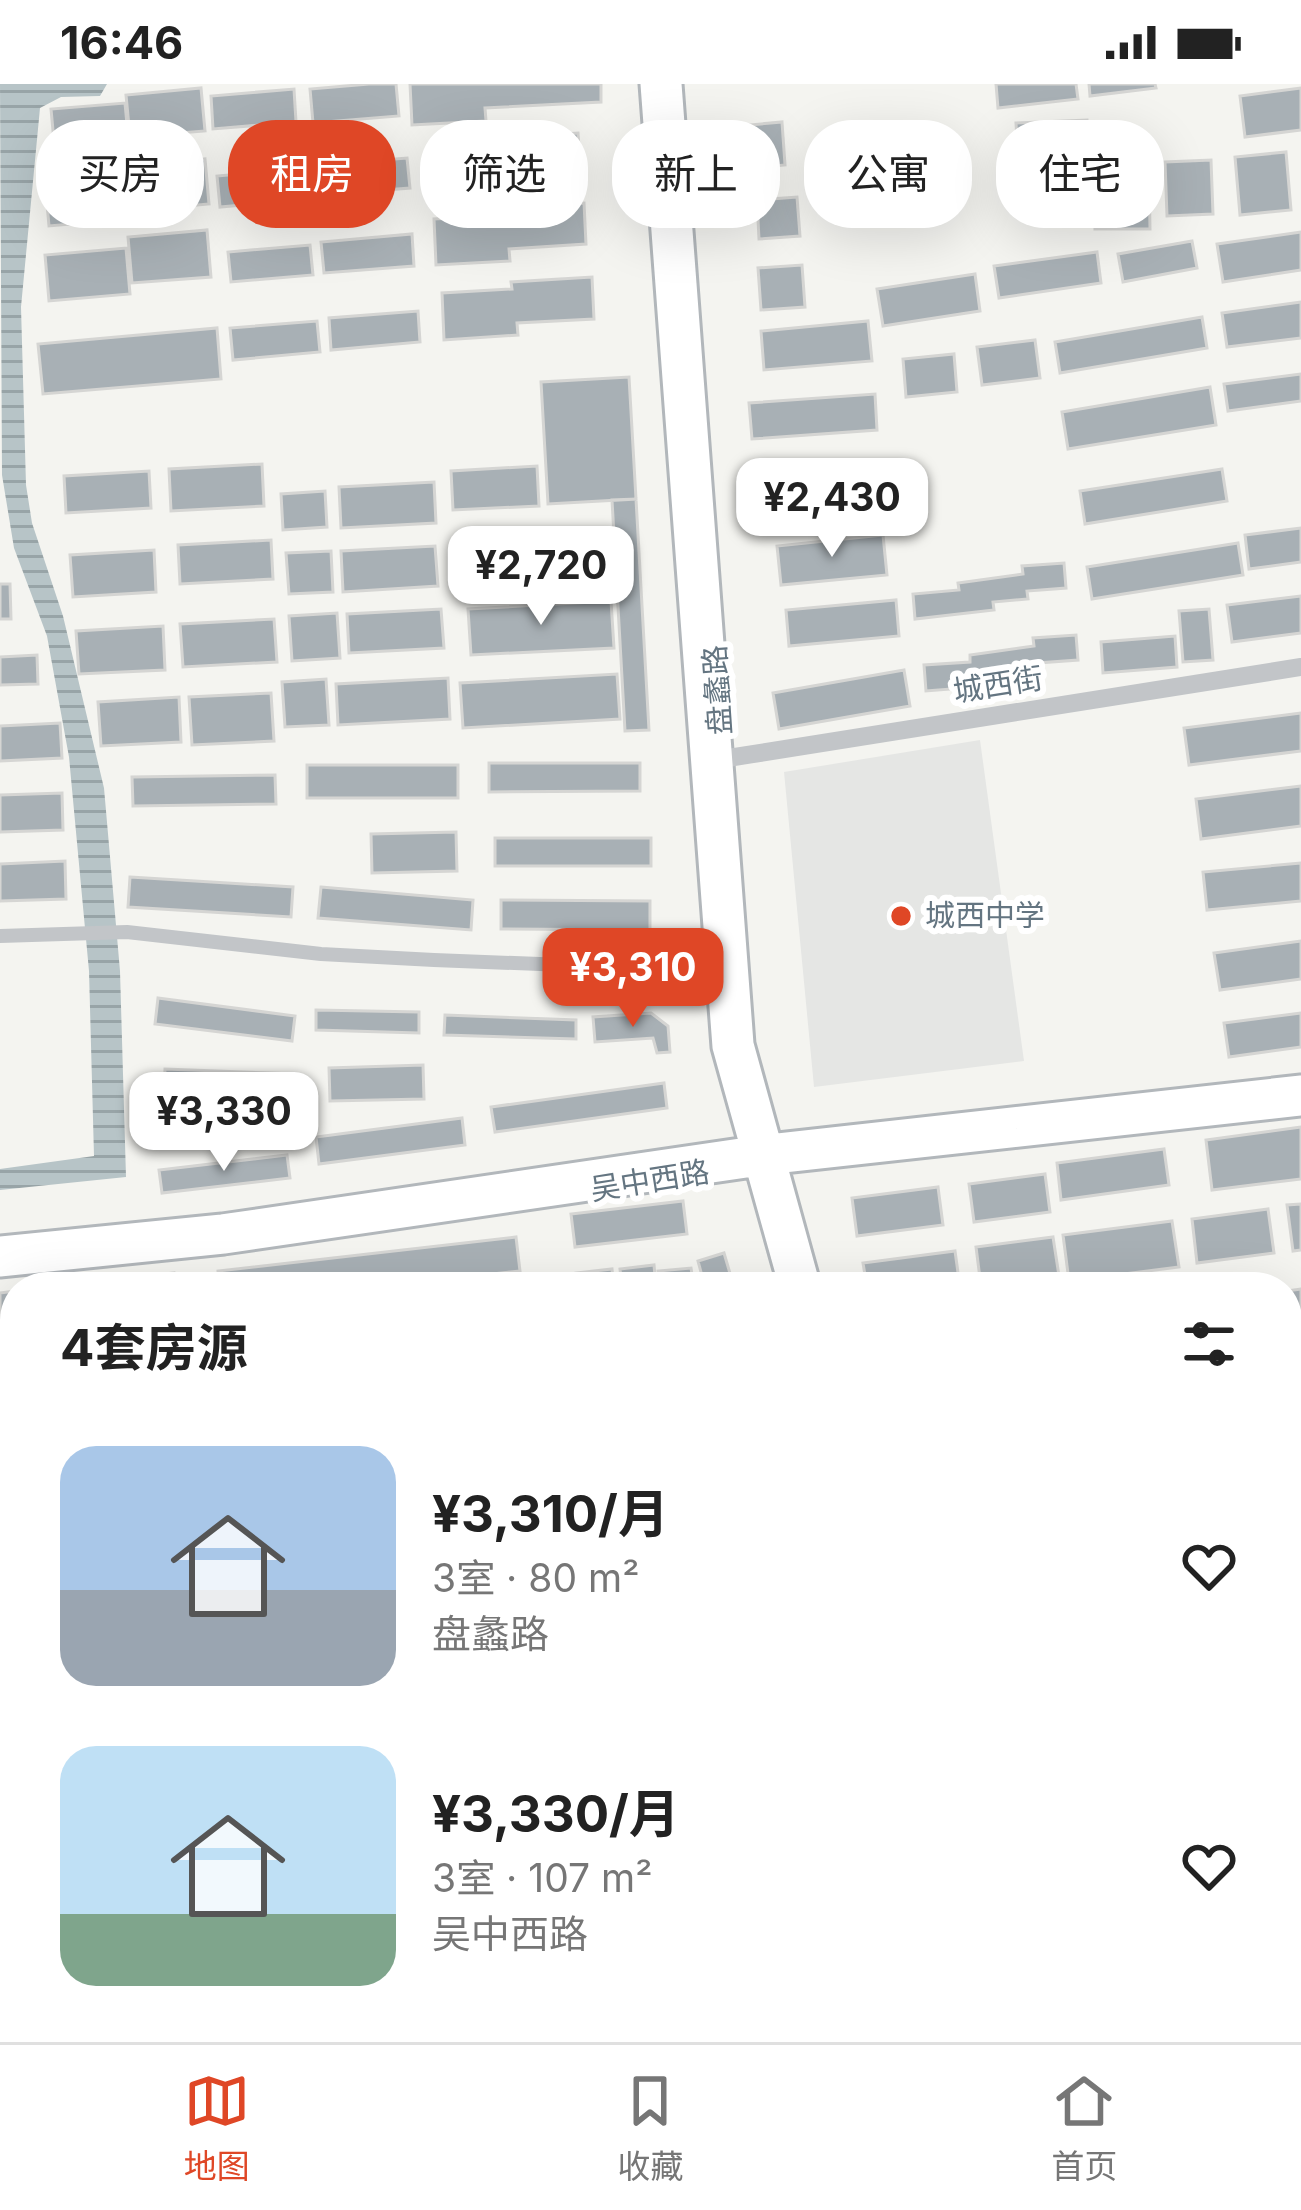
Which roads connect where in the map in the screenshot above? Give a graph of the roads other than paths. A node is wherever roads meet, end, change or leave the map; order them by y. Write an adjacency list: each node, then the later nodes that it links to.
1 (661, 85): 3 (main road, 盘蠡路)
2 (1301, 667): 3 (street, 城西街)
3 (714, 760): 5 (main road, 盘蠡路)
4 (0, 936): 5 (street)
5 (726, 963): 8 (main road, 盘蠡路)
6 (1301, 1087): 8 (main road, 吴中西路)
7 (1301, 1105): 8 (main road, 吴中西路)
8 (761, 1155): 9 (main road, 吴中西路); 10 (main road, 吴中西路); 11 (main road, 盘蠡路); 12 (main road, 盘蠡路)
9 (0, 1247)
10 (0, 1266)
11 (787, 1272)
12 (804, 1272)

